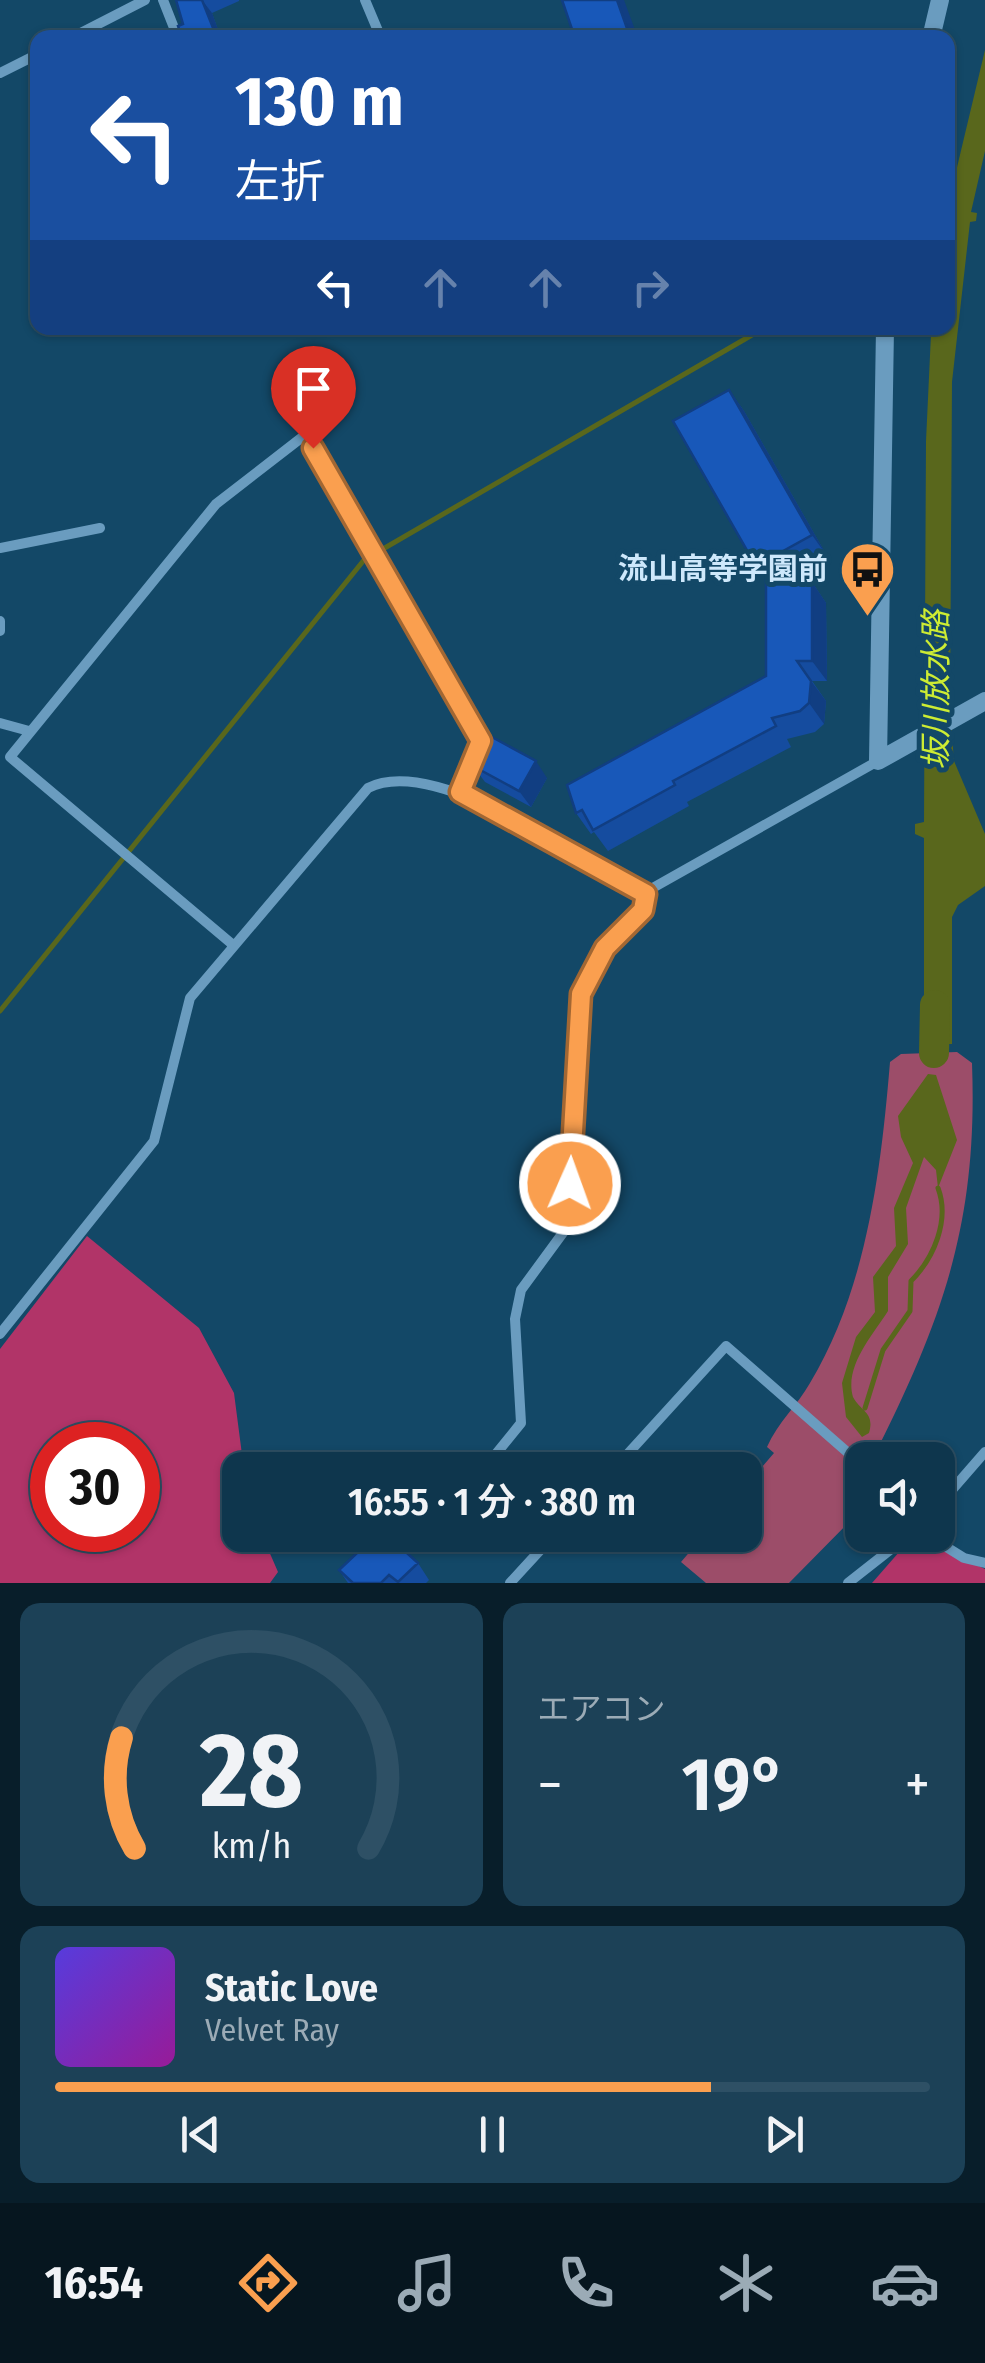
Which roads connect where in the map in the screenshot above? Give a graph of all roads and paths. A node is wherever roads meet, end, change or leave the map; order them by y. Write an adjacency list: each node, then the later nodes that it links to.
1 (145, 0): 5 (street)
2 (163, 0): 6 (street)
3 (365, 0): 7 (street)
4 (940, 0): 8 (street)
5 (87, 30)
6 (175, 30)
7 (377, 30)
8 (933, 30)
9 (30, 58): 10 (street)
10 (0, 73)
11 (885, 335): 19 (street)
12 (100, 528): 13 (street)
13 (0, 548)
14 (0, 621): 15 (street)
15 (0, 631)
16 (982, 702): 19 (street)
17 (0, 723): 18 (street)
18 (29, 732): 20 (street); 22 (street)
19 (883, 758): 21 (street)
20 (460, 792): 21 (street); 22 (street)
21 (646, 894): 25 (street)
22 (232, 944): 23 (street)
23 (0, 1334)
24 (845, 1450): 26 (street)
25 (498, 1452)
26 (629, 1452)
27 (985, 1452): 28 (street)
28 (955, 1486)
29 (538, 1552): 33 (street)
30 (887, 1552): 34 (street)
31 (954, 1552): 32 (street)
32 (985, 1563)
33 (510, 1583)
34 (848, 1583)

